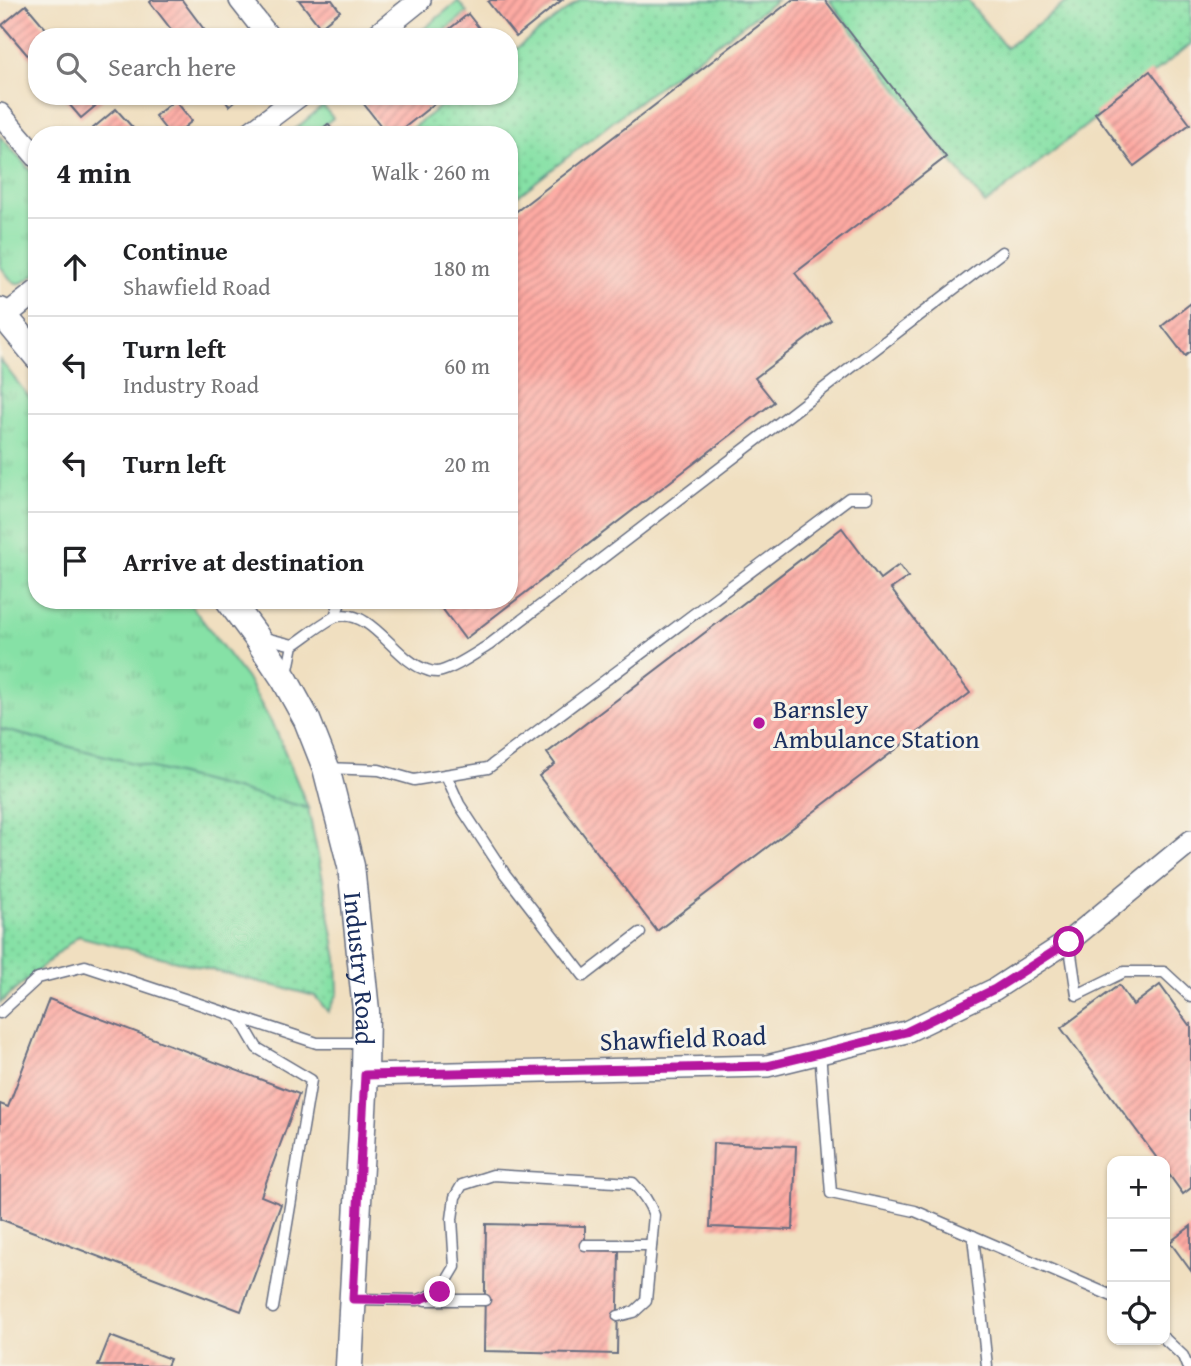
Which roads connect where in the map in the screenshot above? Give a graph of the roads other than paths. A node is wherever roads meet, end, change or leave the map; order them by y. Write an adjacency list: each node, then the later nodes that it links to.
1 (240, 0): 3 (street)
2 (420, 0): 4 (street)
3 (262, 28)
4 (385, 28)
5 (287, 105): 7 (street)
6 (0, 114): 8 (street)
7 (259, 126)
8 (28, 146)
9 (1002, 252): 16 (lane)
10 (28, 297): 11 (street)
11 (2, 313): 12 (street)
12 (28, 345)
13 (867, 498): 21 (lane)
14 (236, 609): 17 (street, Industry Road)
15 (338, 609): 16 (lane)
16 (335, 616): 18 (lane)
17 (255, 635): 18 (lane); 19 (street, Industry Road)
18 (293, 645): 19 (lane)
19 (285, 680): 20 (street, Industry Road)
20 (326, 768): 21 (lane); 28 (street, Industry Road)
21 (446, 775): 23 (lane)
22 (1191, 842): 24 (street, Shawfield Road)
23 (640, 933)
24 (1069, 942): 25 (lane); 29 (street, Shawfield Road)
25 (1191, 997)
26 (0, 1013): 27 (lane)
27 (239, 1017): 28 (lane); 38 (lane)
28 (366, 1043): 30 (street, Industry Road)
29 (820, 1052): 30 (street, Shawfield Road); 31 (lane)
30 (365, 1075): 35 (street, Industry Road)
31 (973, 1236): 34 (lane); 42 (lane)
32 (584, 1245): 33 (lane)
33 (651, 1245): 36 (lane); 39 (lane)
34 (1107, 1294)
35 (353, 1299): 36 (lane); 41 (street, Industry Road)
36 (418, 1300): 37 (lane)
37 (485, 1300)
38 (273, 1308)
39 (618, 1316)
40 (1170, 1344): 43 (lane)
41 (349, 1366)
42 (987, 1366)
43 (1187, 1366)

